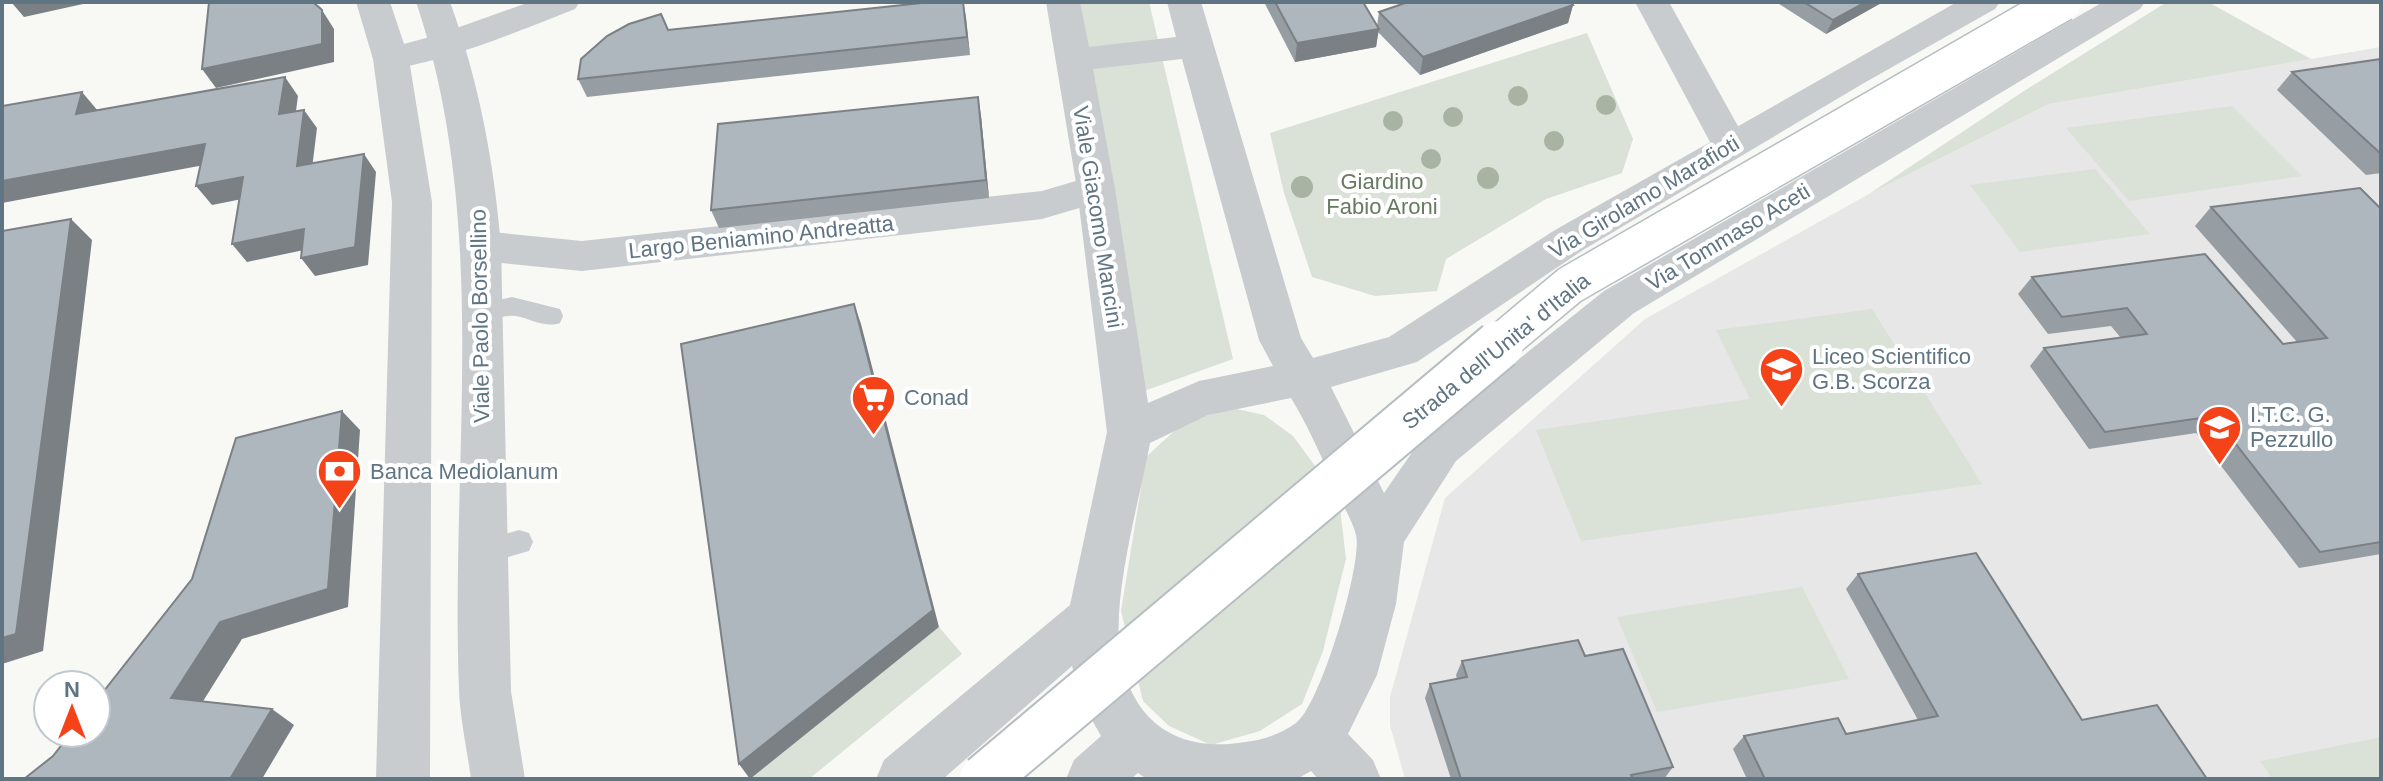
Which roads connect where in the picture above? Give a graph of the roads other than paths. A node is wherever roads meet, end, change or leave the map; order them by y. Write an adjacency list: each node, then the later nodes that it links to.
1 (373, 2): 12 (street)
2 (433, 2): 10 (street, Viale Paolo Borsellino)
3 (563, 2): 10 (street)
4 (1063, 2): 13 (street, Viale Giacomo Mancini)
5 (1184, 2): 11 (street)
6 (1652, 2): 14 (street)
7 (1983, 2): 14 (street, Via Girolamo Marafioti)
8 (2062, 2): 28 (main road, Strada dell'Unita' d'Italia, bridge)
9 (2128, 2): 21 (street, Via Tommaso Aceti)
10 (449, 43): 12 (street); 16 (street, Viale Paolo Borsellino)
11 (1196, 46): 13 (street); 19 (street)
12 (391, 59): 25 (street)
13 (1073, 60): 15 (street, Viale Giacomo Mancini)
14 (1730, 146): 19 (street, Via Girolamo Marafioti)
15 (1096, 189): 16 (street, Largo Beniamino Andreatta); 20 (street, Viale Giacomo Mancini)
16 (481, 246): 17 (street, Viale Paolo Borsellino)
17 (480, 313): 18 (lane); 26 (street, Viale Paolo Borsellino)
18 (551, 316)
19 (1302, 378): 20 (street); 21 (street)
20 (1130, 432): 22 (street, Viale Giacomo Mancini)
21 (1381, 537): 24 (street)
22 (1092, 617): 23 (street, Viale Giacomo Mancini); 27 (street)
23 (1134, 740): 24 (street, Viale Giacomo Mancini); 29 (street)
24 (1317, 740): 30 (street)
25 (403, 779)
26 (498, 779)
27 (903, 779)
28 (984, 779)
29 (1093, 779)
30 (1354, 779)

